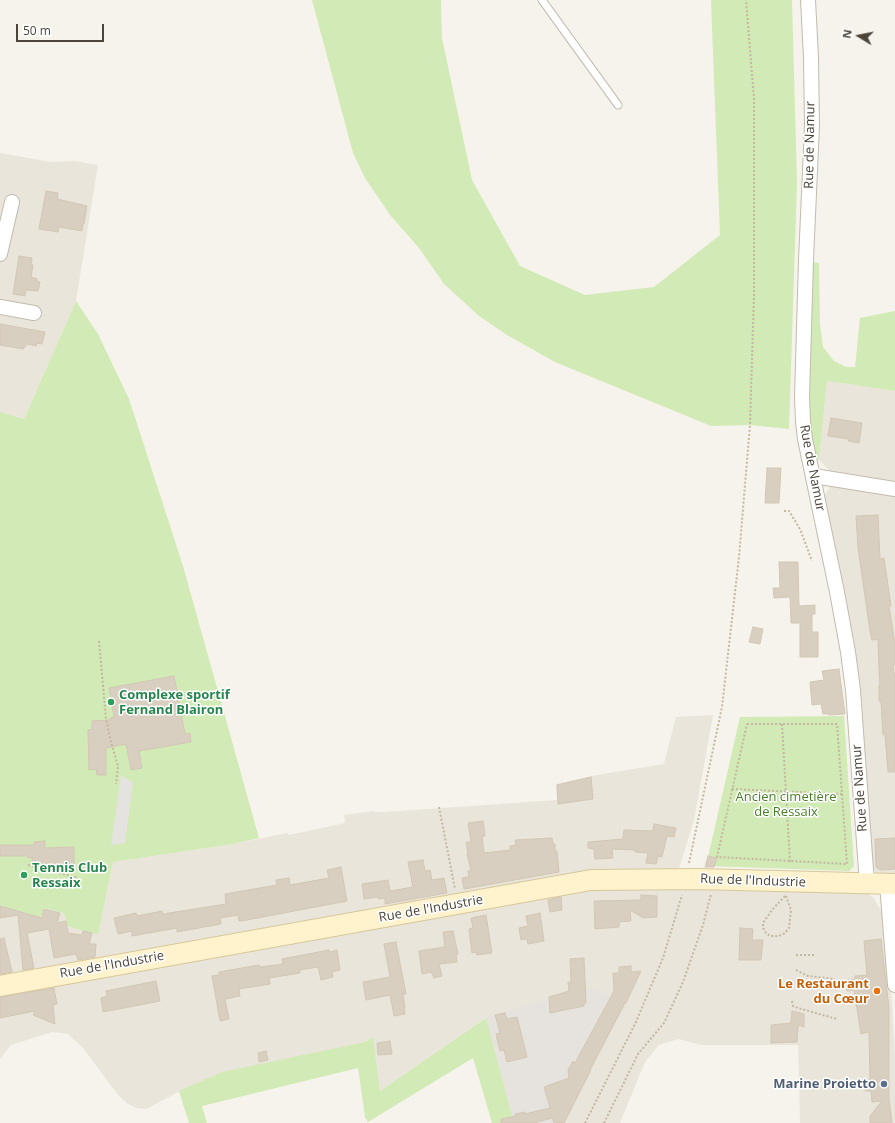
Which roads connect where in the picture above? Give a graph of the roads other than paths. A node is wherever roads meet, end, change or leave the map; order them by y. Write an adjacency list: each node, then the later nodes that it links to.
1 (542, 0): 3 (lane)
2 (808, 0): 8 (street, Rue de Namur)
3 (618, 104)
4 (12, 202): 5 (street)
5 (0, 254)
6 (0, 306): 7 (street)
7 (34, 313)
8 (814, 476): 9 (street); 10 (street, Rue de Namur)
9 (895, 489)
10 (867, 884): 11 (street, Rue de l'Industrie); 13 (street, Rue de l'Industrie)
11 (891, 884): 12 (street)
12 (895, 985)
13 (0, 986)

